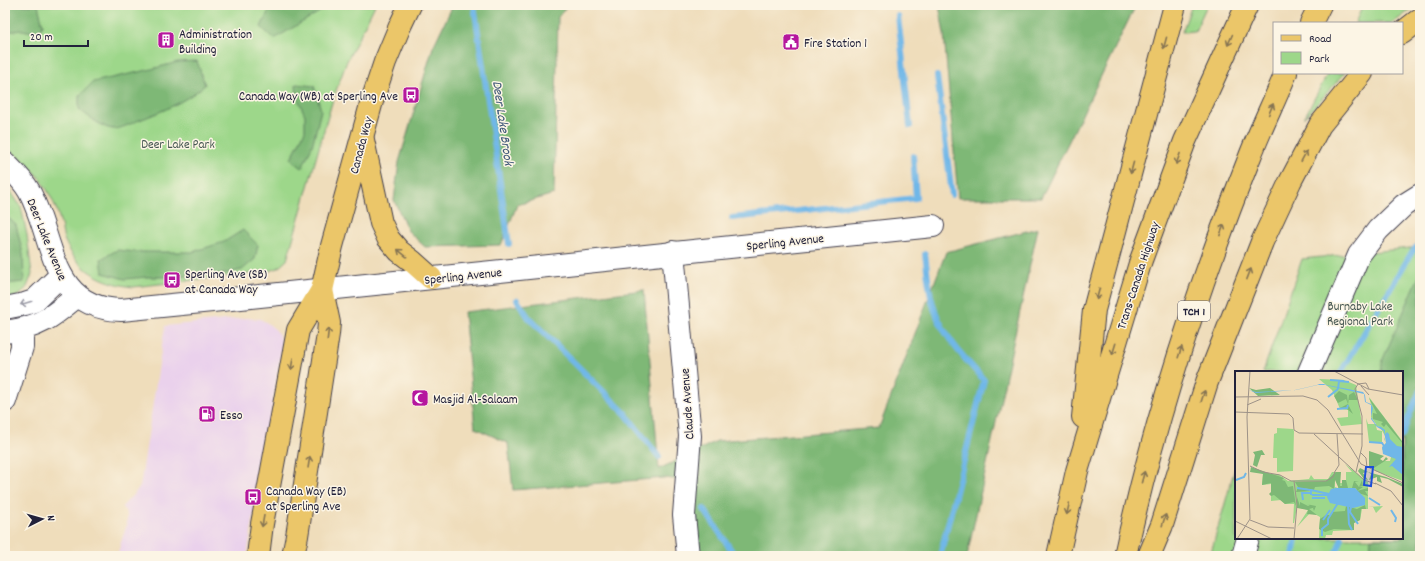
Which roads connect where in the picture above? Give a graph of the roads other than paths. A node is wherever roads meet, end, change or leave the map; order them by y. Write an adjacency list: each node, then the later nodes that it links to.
1 (410, 5): 10 (main road, Canada Way)
2 (1175, 5): 23 (main road, one-way to 23)
3 (1247, 5): 23 (main road, Trans-Canada Highway, one-way to 23)
4 (1320, 5): 6 (main road)
5 (1420, 19): 7 (main road)
6 (1312, 22)
7 (1403, 32)
8 (1286, 74): 29 (main road, TCH 1, one-way to 8)
9 (1361, 74): 30 (main road, one-way to 9)
10 (362, 139): 16 (main road, one-way to 10); 17 (main road, Canada Way)
11 (5, 163): 15 (street, Deer Lake Avenue)
12 (1412, 200): 21 (street)
13 (933, 226): 14 (street, Sperling Avenue)
14 (673, 252): 16 (street, Sperling Avenue); 27 (street, Claude Avenue)
15 (61, 276): 18 (street, Deer Lake Avenue); 19 (street, one-way to 19)
16 (431, 278): 17 (street, Sperling Avenue)
17 (322, 290): 18 (street, Sperling Avenue); 25 (main road, Canada Way, one-way to 25); 26 (main road, Canada Way, one-way to 17)
18 (77, 296): 20 (street)
19 (5, 308)
20 (13, 331): 22 (street)
21 (1309, 371)
22 (5, 401)
23 (1077, 471): 28 (main road, Trans-Canada Highway, one-way to 28)
24 (1248, 539): 31 (street)
25 (258, 556)
26 (293, 556)
27 (688, 556)
28 (1058, 556)
29 (1125, 556)
30 (1149, 556)
31 (1243, 556)

